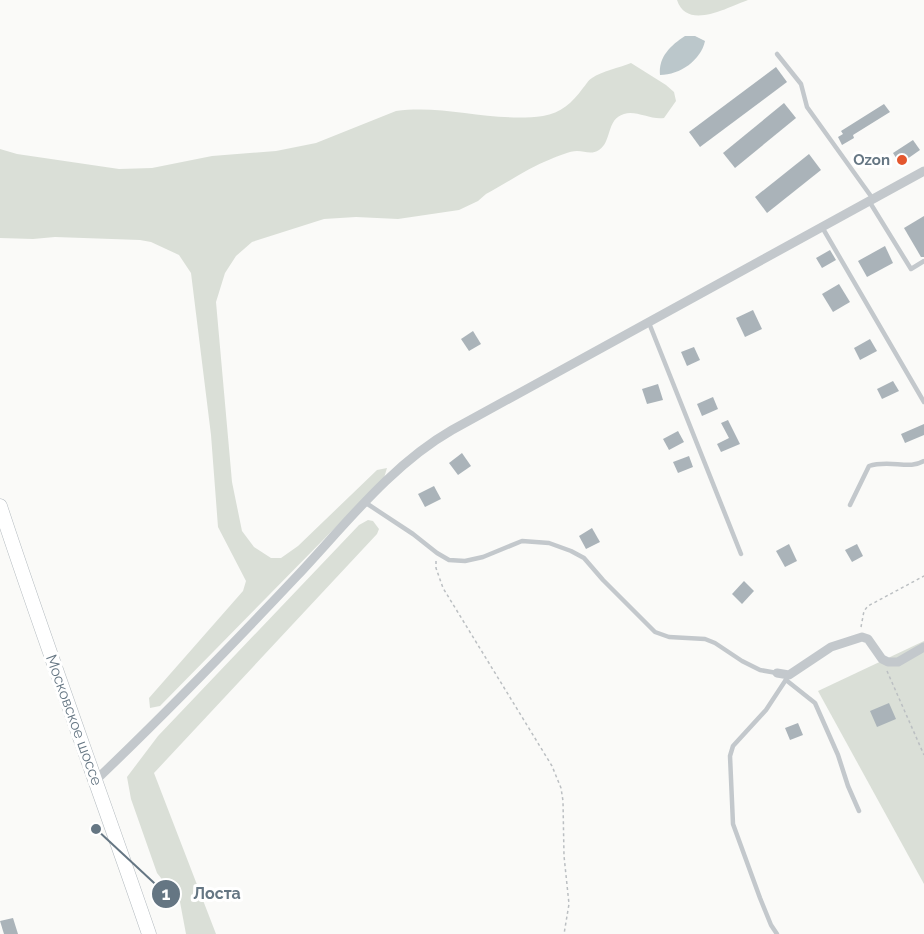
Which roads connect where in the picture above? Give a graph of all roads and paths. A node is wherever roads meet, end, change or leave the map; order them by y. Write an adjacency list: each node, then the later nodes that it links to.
1 (777, 54): 3 (lane)
2 (924, 171): 3 (street)
3 (871, 200): 4 (street); 5 (lane)
4 (822, 227): 6 (street); 7 (lane)
5 (924, 261)
6 (649, 323): 9 (street); 13 (lane)
7 (924, 402)
8 (924, 461): 10 (lane)
9 (366, 503): 12 (lane); 21 (street)
10 (850, 505)
11 (0, 506): 21 (main road, Московское шоссе)
12 (437, 553): 18 (lane); 24 (path)
13 (741, 554)
14 (924, 576): 15 (path)
15 (862, 637): 17 (street); 19 (street)
16 (924, 647): 17 (street)
17 (882, 659): 20 (path)
18 (777, 673): 19 (street)
19 (788, 678): 22 (lane); 25 (lane)
20 (924, 755)
21 (96, 780): 23 (main road, Московское шоссе)
22 (859, 811)
23 (149, 934)
24 (564, 934)
25 (777, 934)

